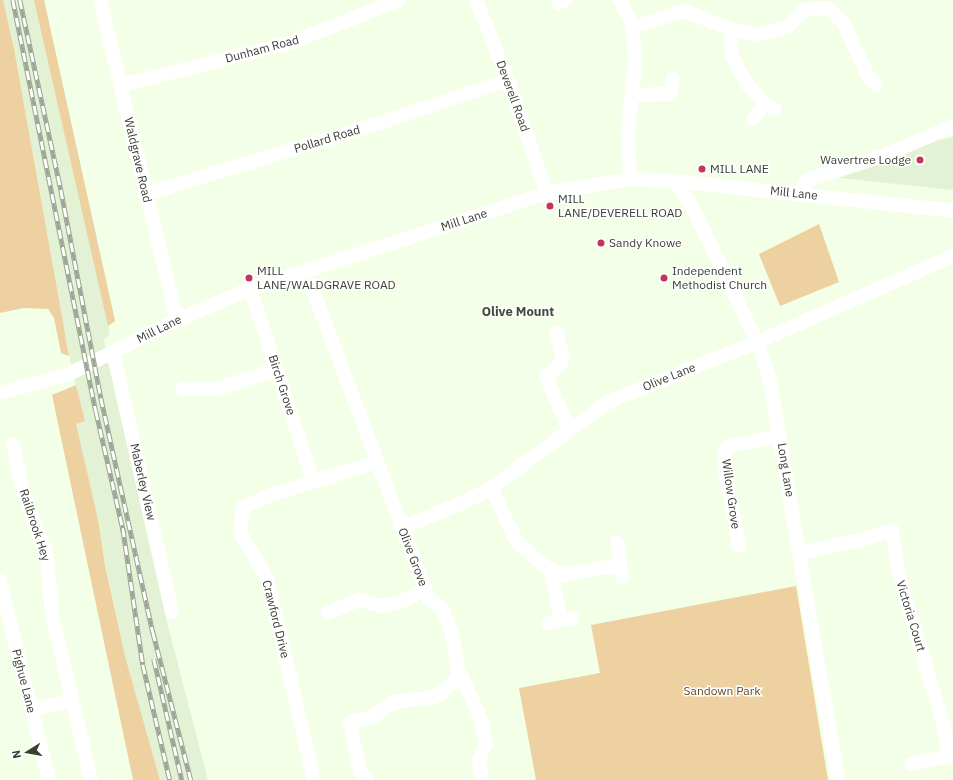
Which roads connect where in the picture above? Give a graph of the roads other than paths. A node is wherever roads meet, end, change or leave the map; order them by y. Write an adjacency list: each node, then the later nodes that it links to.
1 (100, 0): 9 (street, Waldgrave Road)
2 (398, 0): 9 (street, Dunham Road)
3 (476, 0): 8 (street, Deverell Road)
4 (620, 0): 5 (street)
5 (633, 27): 6 (street); 11 (street)
6 (734, 30): 10 (street); 12 (street)
7 (673, 78): 11 (street)
8 (508, 80): 16 (street, Deverell Road); 18 (street, Pollard Road)
9 (121, 85): 18 (street, Waldgrave Road)
10 (876, 85)
11 (632, 95): 14 (street)
12 (753, 119)
13 (953, 126): 17 (street)
14 (630, 179): 15 (street, Mill Lane); 16 (street, Mill Lane)
15 (674, 181): 17 (street, Mill Lane); 25 (street, Long Lane)
16 (547, 193): 22 (street, Mill Lane)
17 (799, 193): 19 (street, Mill Lane)
18 (145, 194): 23 (street, Waldgrave Road)
19 (953, 210)
20 (953, 256): 25 (street, Olive Lane)
21 (311, 284): 33 (street, Olive Grove)
22 (250, 289): 23 (street, Mill Lane); 27 (street, Birch Grove)
23 (177, 320): 26 (street, Mill Lane)
24 (558, 333): 30 (street)
25 (757, 342): 30 (street, Olive Lane); 31 (street, Long Lane)
26 (110, 354): 29 (street, Mill Lane); 43 (street, Maberley View)
27 (276, 369): 28 (street); 34 (street, Birch Grove)
28 (182, 389)
29 (0, 392)
30 (569, 430): 35 (street, Olive Lane)
31 (780, 436): 38 (street, Willow Grove); 39 (street, Long Lane)
32 (18, 452): 47 (street, Railbrook Hey)
33 (376, 462): 34 (street, Crawford Drive); 36 (street, Olive Grove)
34 (313, 481): 52 (street, Crawford Drive)
35 (491, 488): 36 (street, Olive Lane); 40 (street)
36 (402, 528): 42 (street, Olive Grove)
37 (617, 542): 40 (street)
38 (739, 546)
39 (799, 553): 49 (street, Victoria Court); 55 (street, Long Lane)
40 (551, 570): 45 (street)
41 (0, 581): 48 (street, Pighue Lane)
42 (425, 589): 44 (street); 46 (street, Olive Grove)
43 (172, 612)
44 (327, 612)
45 (561, 620)
46 (458, 668): 53 (street); 54 (street, Olive Grove)
47 (72, 701): 48 (street); 51 (street, Railbrook Hey)
48 (31, 710): 50 (street, Pighue Lane)
49 (912, 764)
50 (48, 780)
51 (92, 780)
52 (314, 780)
53 (368, 780)
54 (482, 780)
55 (838, 780)

